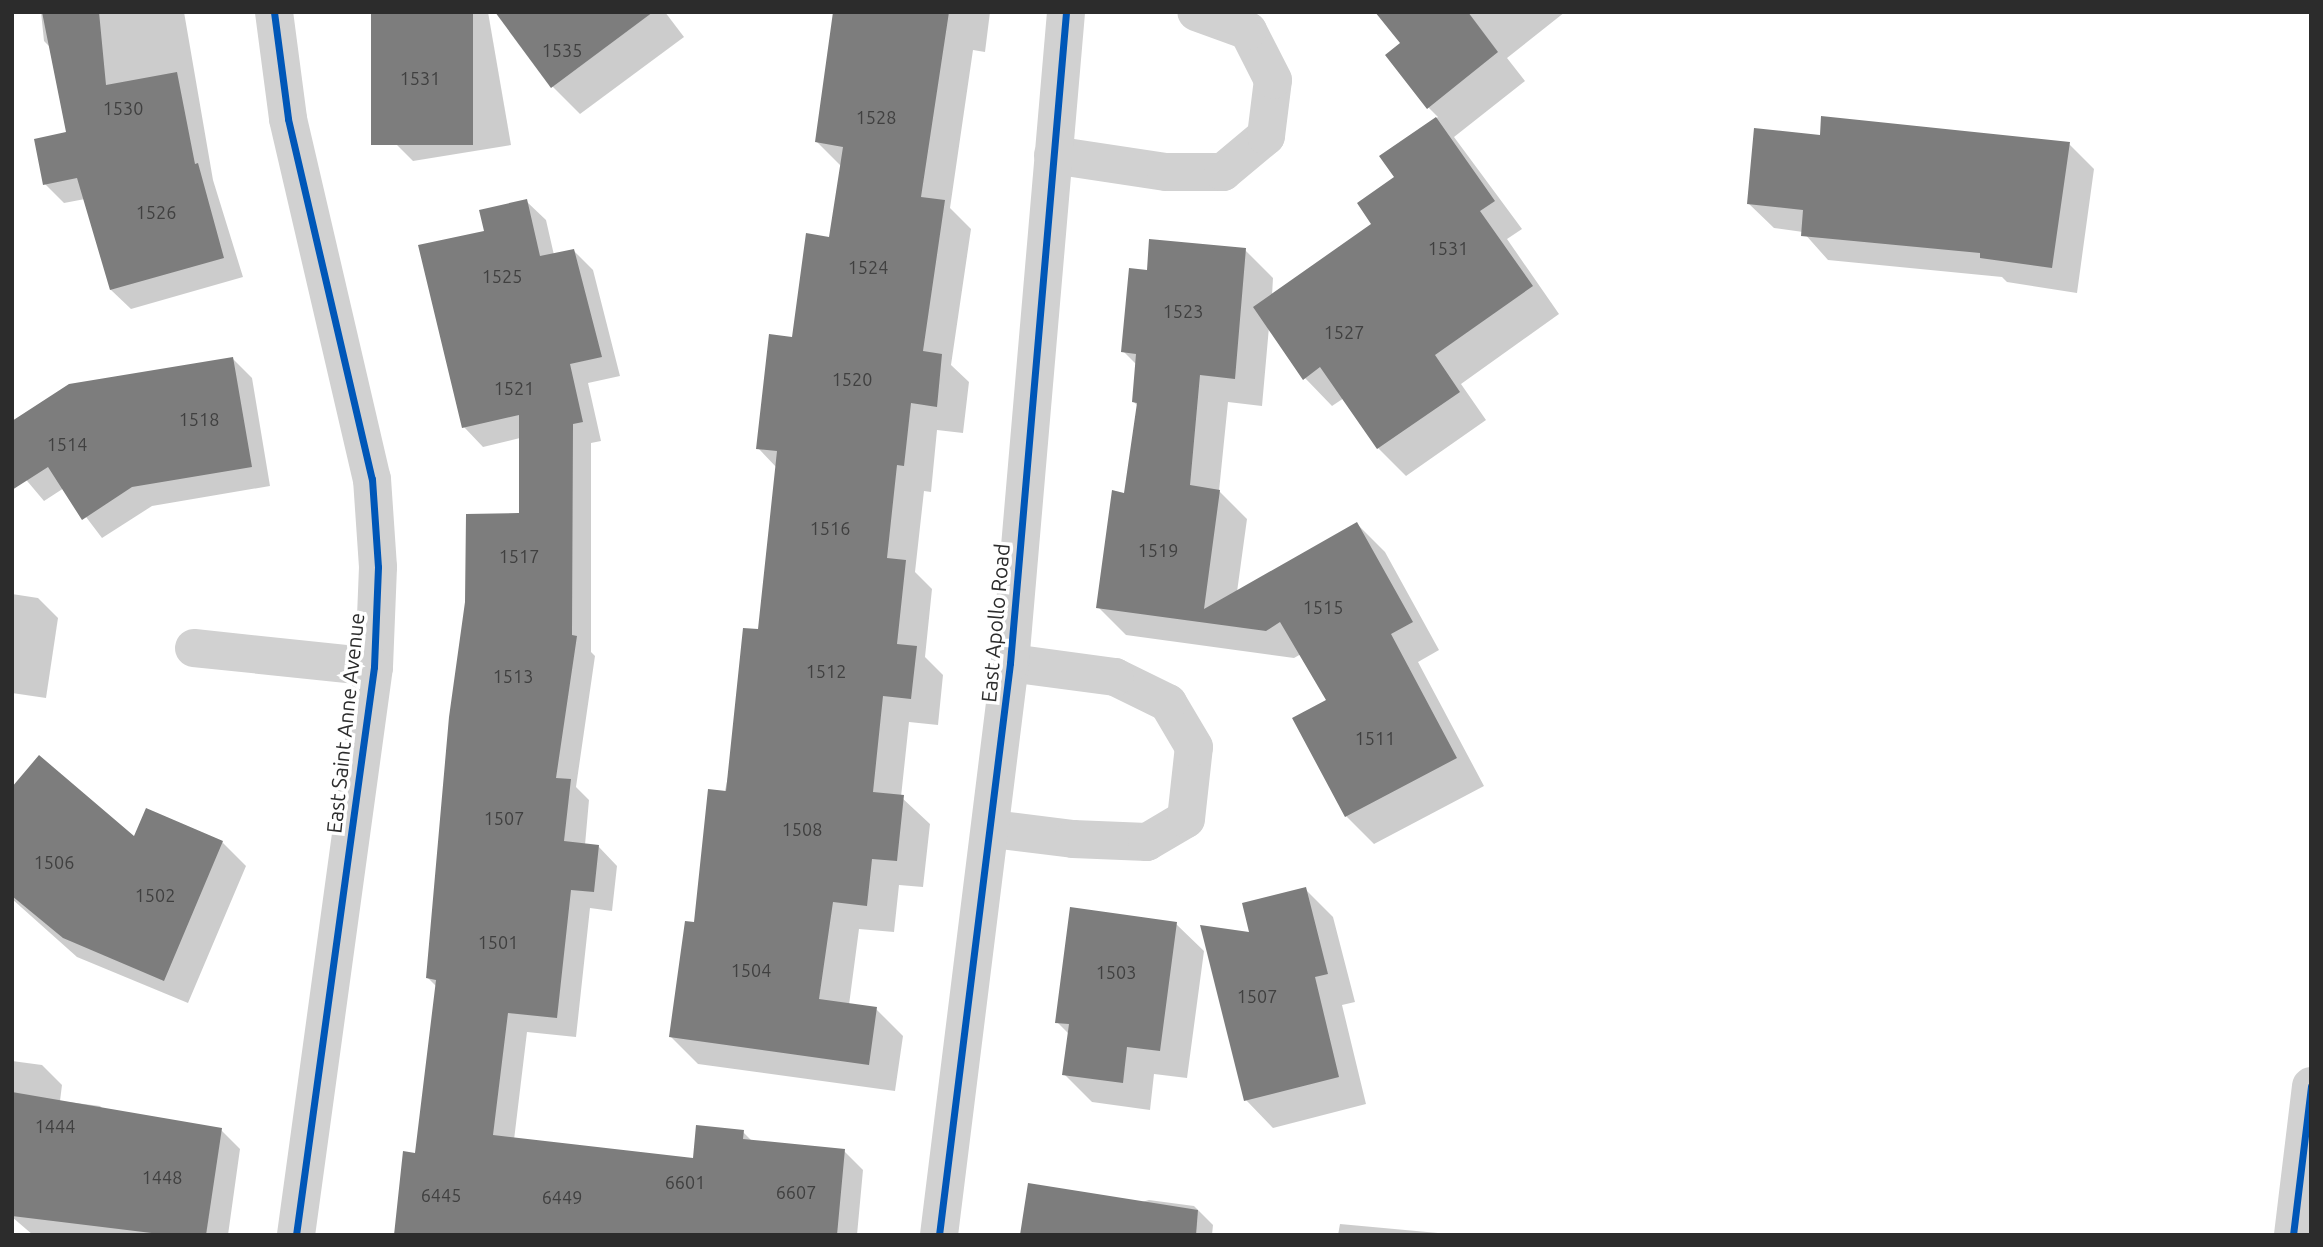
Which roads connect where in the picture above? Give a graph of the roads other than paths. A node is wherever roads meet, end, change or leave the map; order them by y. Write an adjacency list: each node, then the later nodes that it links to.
1 (274, 12): 7 (street, East Saint Anne Avenue)
2 (1066, 12): 4 (street, East Apollo Road)
3 (1196, 12): 4 (street)
4 (1053, 155): 6 (street, East Apollo Road)
5 (194, 648): 7 (street, East Saint Anne Avenue)
6 (1010, 663): 8 (street, East Apollo Road); 8 (street, East Apollo Road)
7 (374, 667): 10 (street, East Saint Anne Avenue)
8 (992, 829): 11 (street, East Apollo Road)
9 (2311, 1086): 12 (street)
10 (296, 1235)
11 (939, 1235)
12 (2293, 1235)

